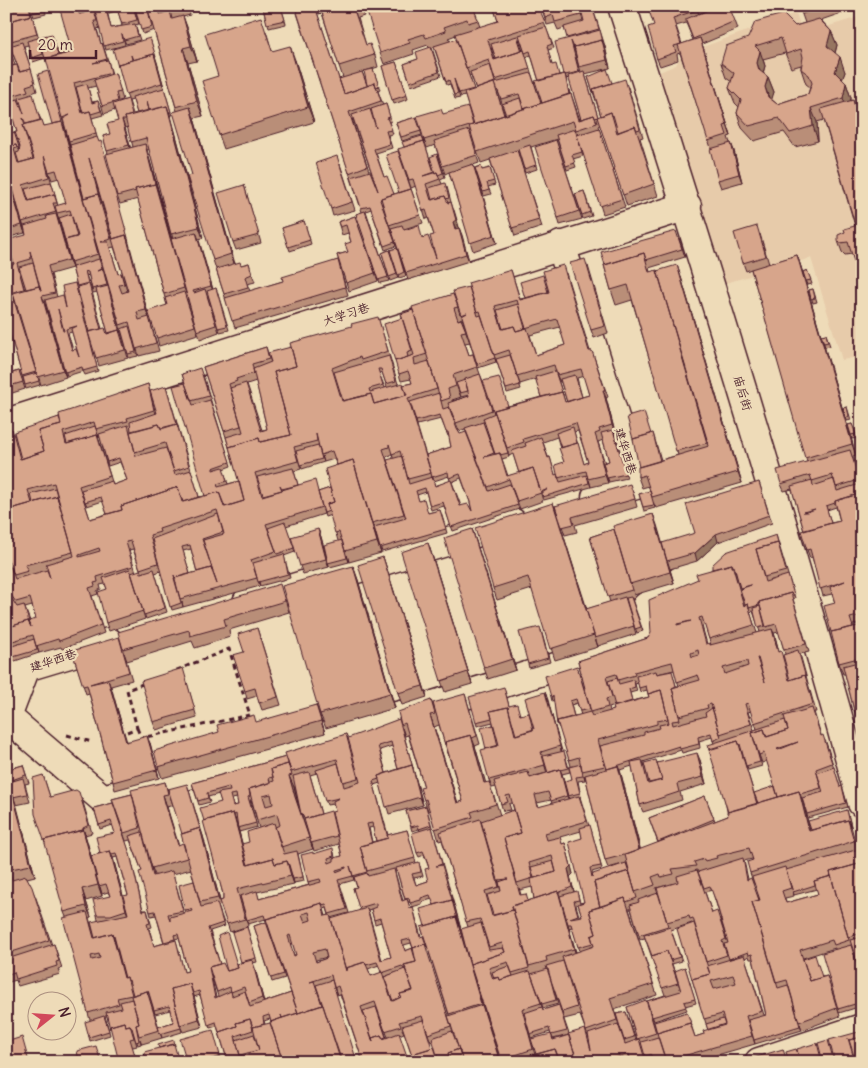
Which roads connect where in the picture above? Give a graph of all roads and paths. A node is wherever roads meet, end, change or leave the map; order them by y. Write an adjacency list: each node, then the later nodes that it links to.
1 (622, 6): 2 (street, 庙后街)
2 (687, 206): 3 (street, 大学习巷); 7 (street, 庙后街)
3 (561, 245): 4 (street, 大学习巷); 5 (street, 建华西巷)
4 (6, 423)
5 (572, 505)
6 (534, 516): 9 (street)
7 (785, 536): 8 (street); 10 (street, 建华西巷); 15 (street, 庙后街)
8 (814, 536)
9 (225, 608)
10 (130, 636)
11 (170, 673): 13 (path)
12 (152, 680): 13 (path)
13 (137, 728): 14 (path)
14 (127, 732)
15 (860, 789)
16 (862, 1028): 17 (street)
17 (758, 1062)

